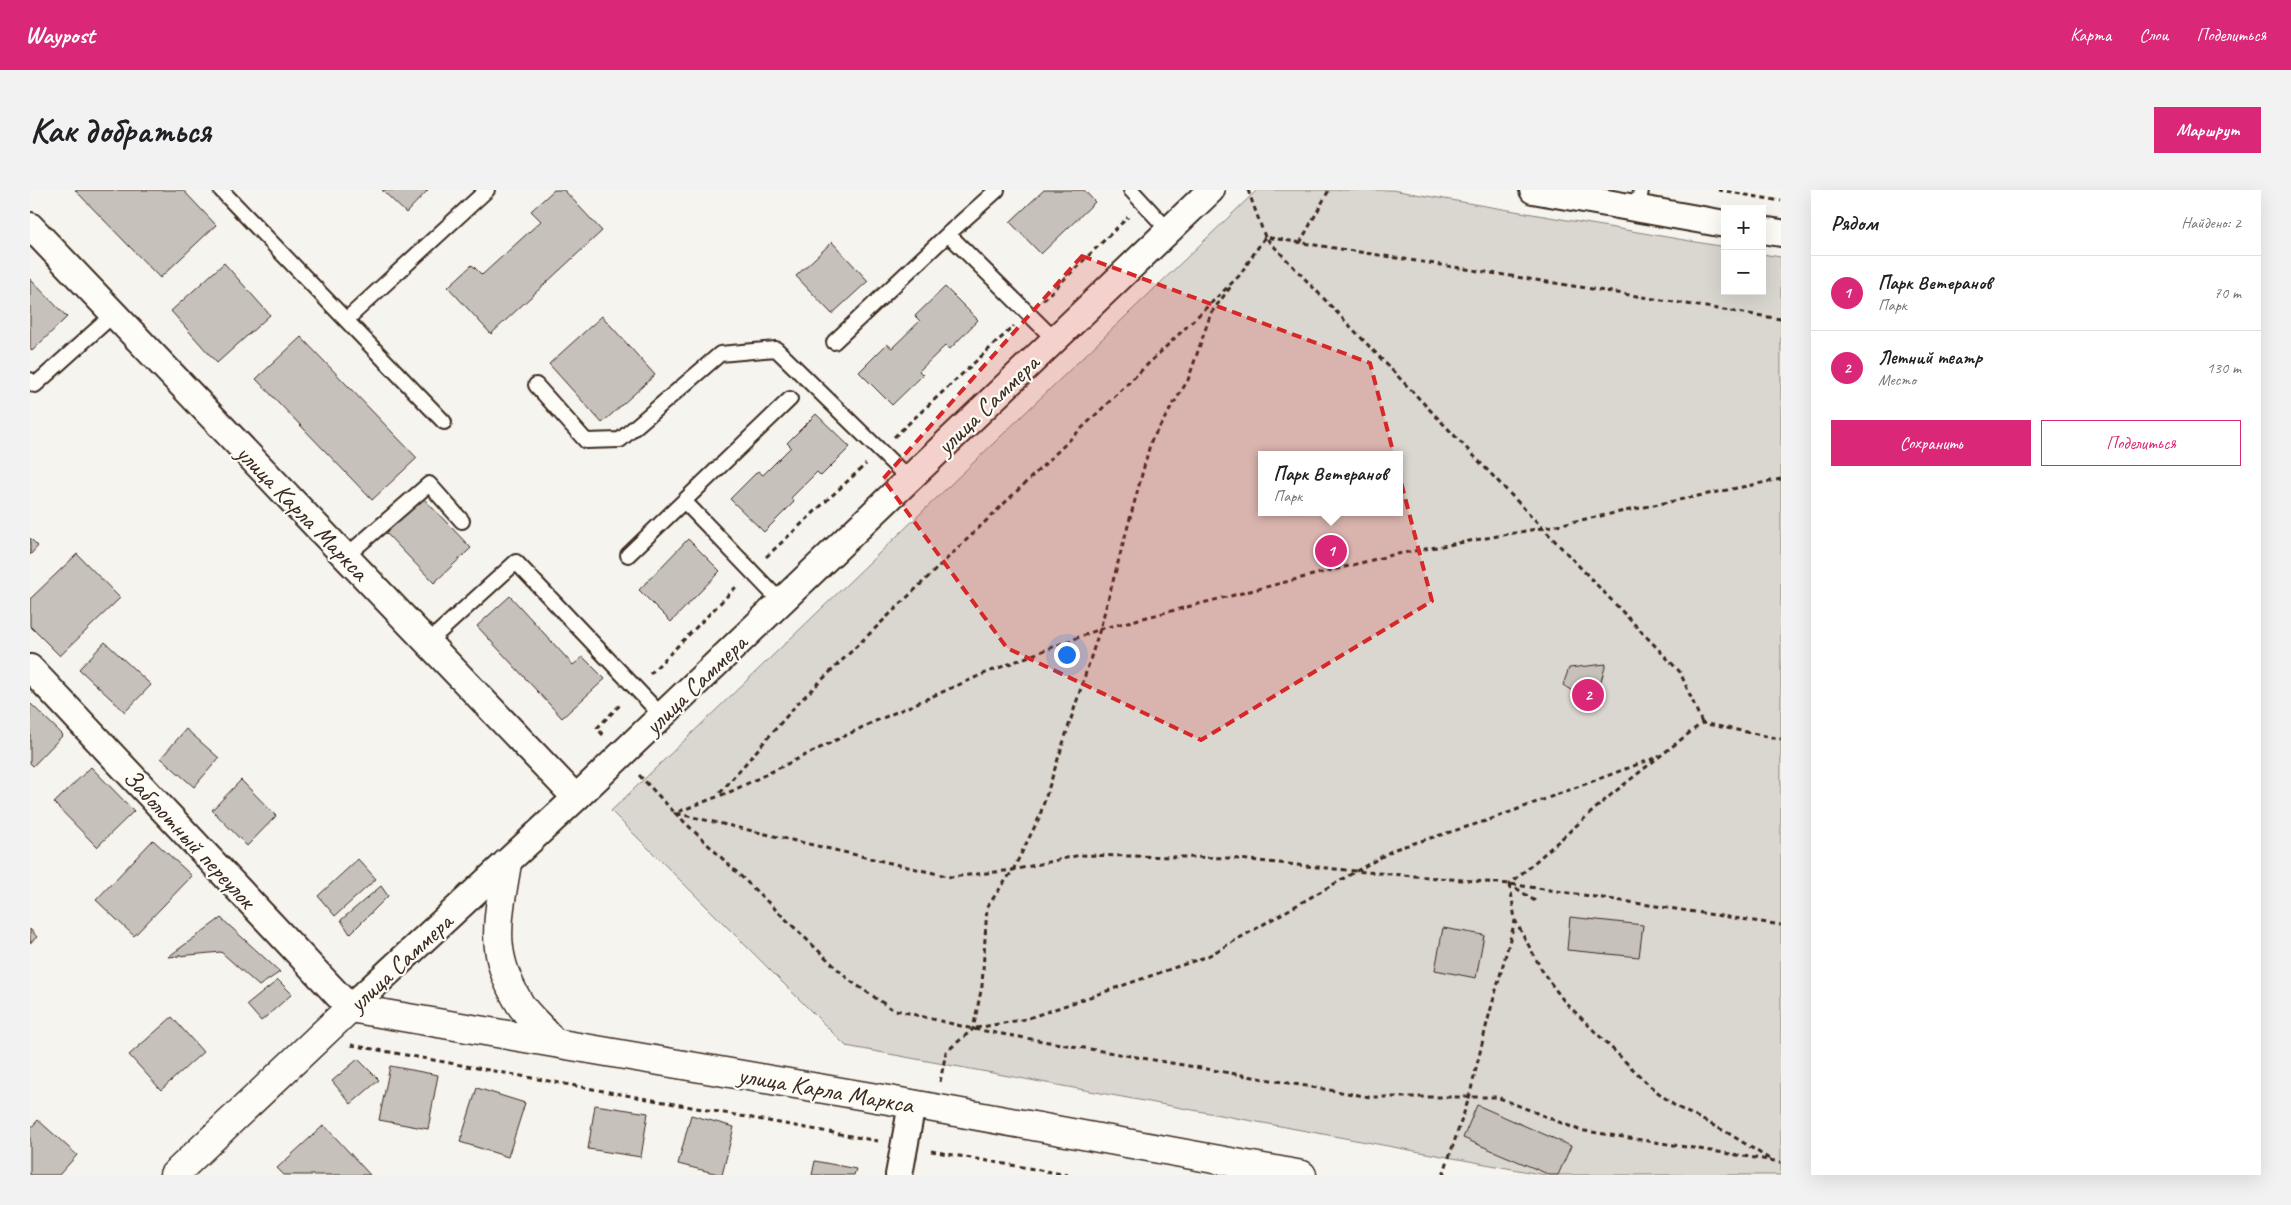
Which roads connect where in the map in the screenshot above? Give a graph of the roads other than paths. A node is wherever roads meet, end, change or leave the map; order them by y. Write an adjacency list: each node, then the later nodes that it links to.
1 (221, 190): 15 (lane)
2 (487, 190): 15 (lane)
3 (997, 190): 13 (lane)
4 (1130, 190): 10 (lane)
5 (1211, 190): 10 (street, улица Саммера)
6 (1533, 190): 7 (street)
7 (1639, 199): 8 (street)
8 (1721, 223)
9 (30, 226): 14 (street, улица Карла Маркса)
10 (1168, 231): 16 (street, улица Саммера)
11 (1766, 231): 12 (street)
12 (1781, 233)
13 (948, 234): 16 (lane); 17 (lane)
14 (114, 314): 18 (lane); 26 (street, улица Карла Маркса)
15 (346, 320): 21 (lane)
16 (1055, 340): 22 (street, улица Саммера)
17 (834, 342)
18 (30, 380)
19 (536, 385): 22 (lane)
20 (790, 400): 23 (lane)
21 (444, 422)
22 (909, 479): 27 (street, улица Саммера)
23 (684, 501): 25 (lane); 27 (lane)
24 (462, 521): 26 (lane)
25 (628, 555)
26 (345, 557): 28 (street, улица Карла Маркса)
27 (781, 602): 30 (street, улица Саммера)
28 (427, 643): 30 (lane); 31 (street, улица Карла Маркса)
29 (30, 668): 33 (street, Заболотный переулок)
30 (662, 716): 31 (street, улица Саммера)
31 (576, 798): 32 (street, улица Саммера)
32 (506, 863): 33 (street, улица Саммера); 34 (street)
33 (350, 1008): 34 (street, улица Карла Маркса); 37 (street, улица Саммера)
34 (553, 1042): 35 (street, улица Карла Маркса)
35 (923, 1106): 36 (street, улица Карла Маркса); 38 (street)
36 (1274, 1172): 39 (street, улица Карла Маркса)
37 (174, 1175)
38 (898, 1175)
39 (1302, 1175)

